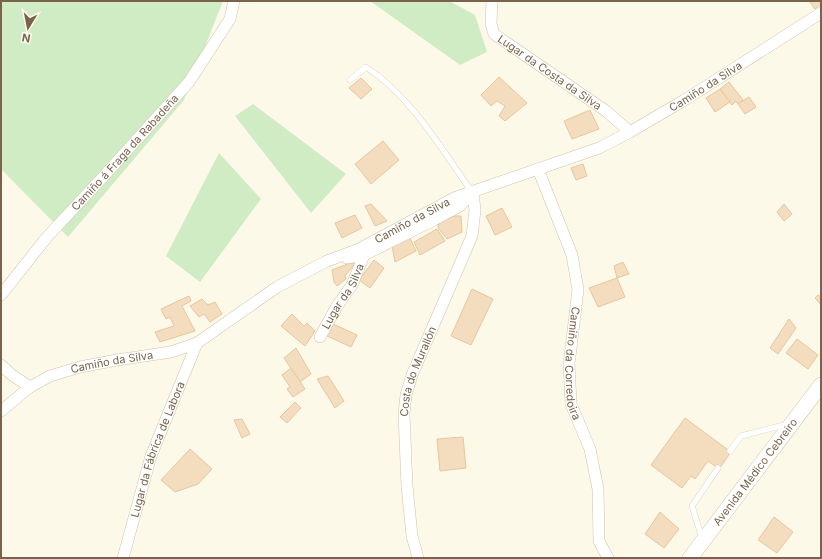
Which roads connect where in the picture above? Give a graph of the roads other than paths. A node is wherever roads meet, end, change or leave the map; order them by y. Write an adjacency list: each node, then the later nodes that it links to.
1 (234, 1): 10 (street, Camiño á Fraga da Rabadeña)
2 (492, 1): 5 (street, Lugar da Costa da Silva)
3 (821, 13): 5 (street, Camiño da Silva)
4 (350, 80): 7 (lane)
5 (630, 132): 6 (street, Camiño da Silva)
6 (538, 169): 7 (street, Camiño da Silva); 23 (street, Camiño da Corredoira)
7 (472, 193): 8 (street, Lugar da Silva); 9 (street, Camiño da Silva); 22 (street, Costa do Murallón)
8 (364, 255): 9 (street, Lugar da Silva); 11 (street, Lugar da Silva)
9 (327, 261): 12 (street, Camiño da Silva)
10 (1, 295)
11 (320, 337)
12 (197, 343): 15 (street, Camiño da Silva); 21 (street, Lugar da Fábrica de Labora)
13 (1, 365): 15 (street)
14 (821, 385): 17 (main road, Avenida Médico Cebreiro)
15 (30, 387): 16 (street, Camiño da Silva)
16 (1, 411)
17 (792, 423): 18 (lane); 20 (main road, Avenida Médico Cebreiro)
18 (730, 451)
19 (718, 468): 20 (lane)
20 (703, 541): 24 (main road, Avenida Médico Cebreiro)
21 (123, 558)
22 (418, 558)
23 (608, 558)
24 (690, 558)

